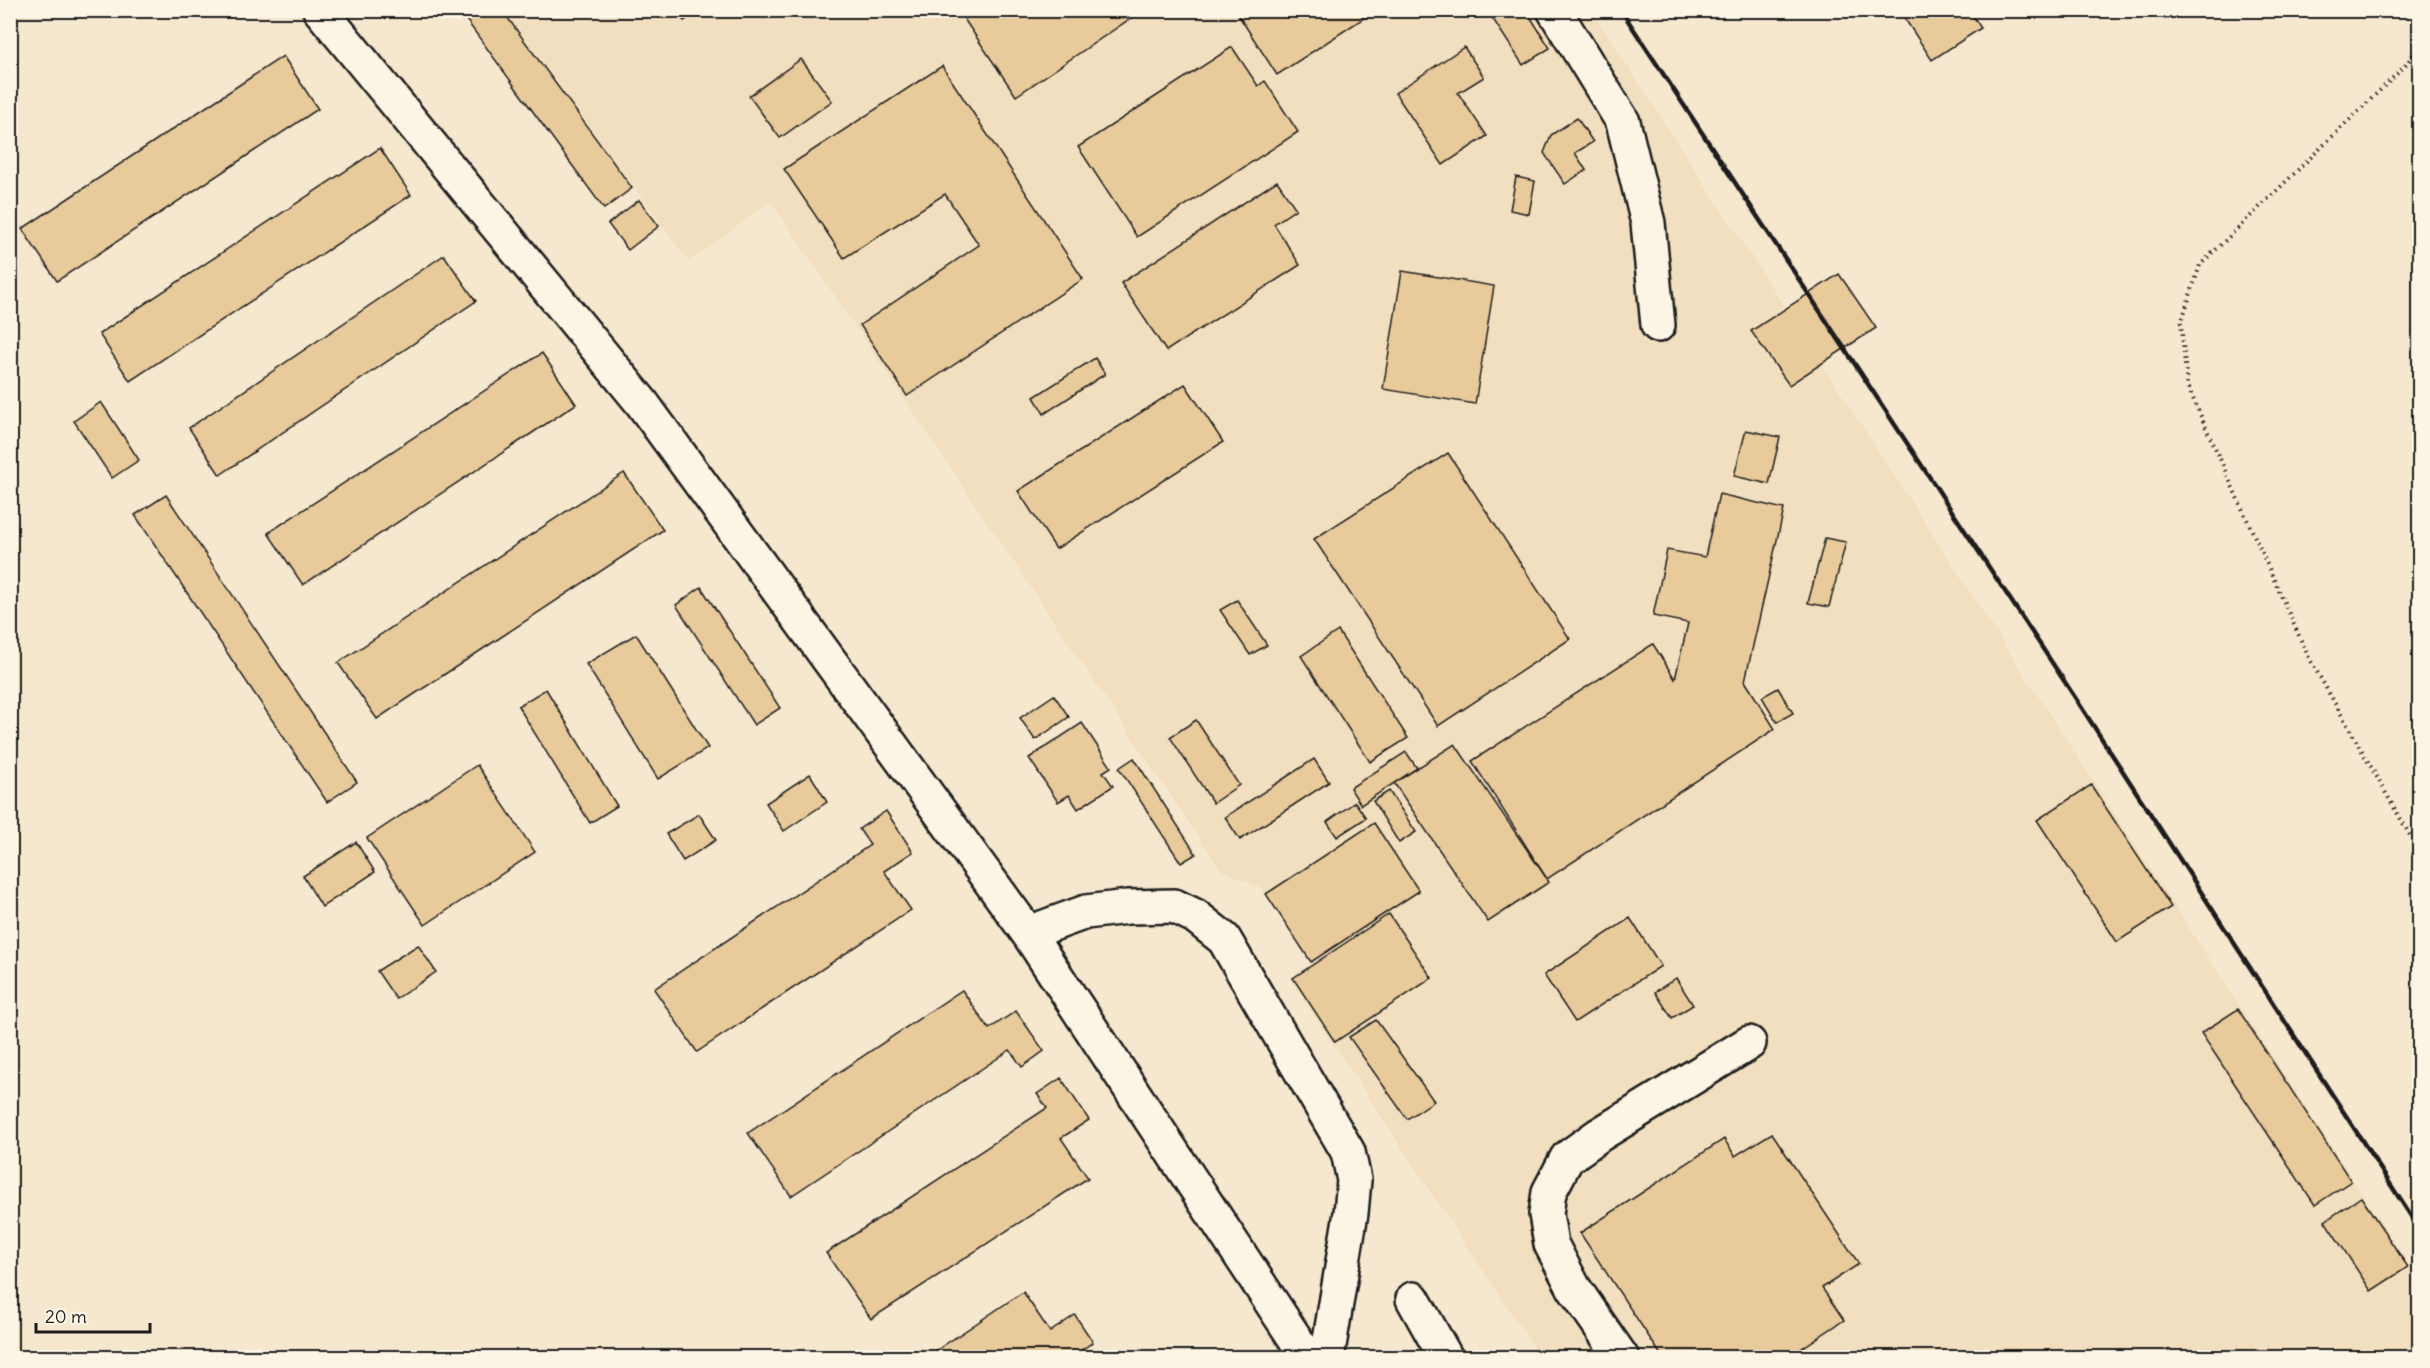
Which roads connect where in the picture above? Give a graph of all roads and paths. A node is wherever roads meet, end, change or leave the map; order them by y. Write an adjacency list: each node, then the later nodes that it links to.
1 (320, 10): 6 (street)
2 (1554, 10): 4 (street)
3 (2420, 45): 5 (path)
4 (1658, 325)
5 (2420, 853)
6 (1028, 933): 9 (street); 10 (street)
7 (1749, 1043): 12 (street)
8 (1413, 1299): 11 (street)
9 (1308, 1358)
10 (1327, 1358)
11 (1446, 1358)
12 (1622, 1358)

